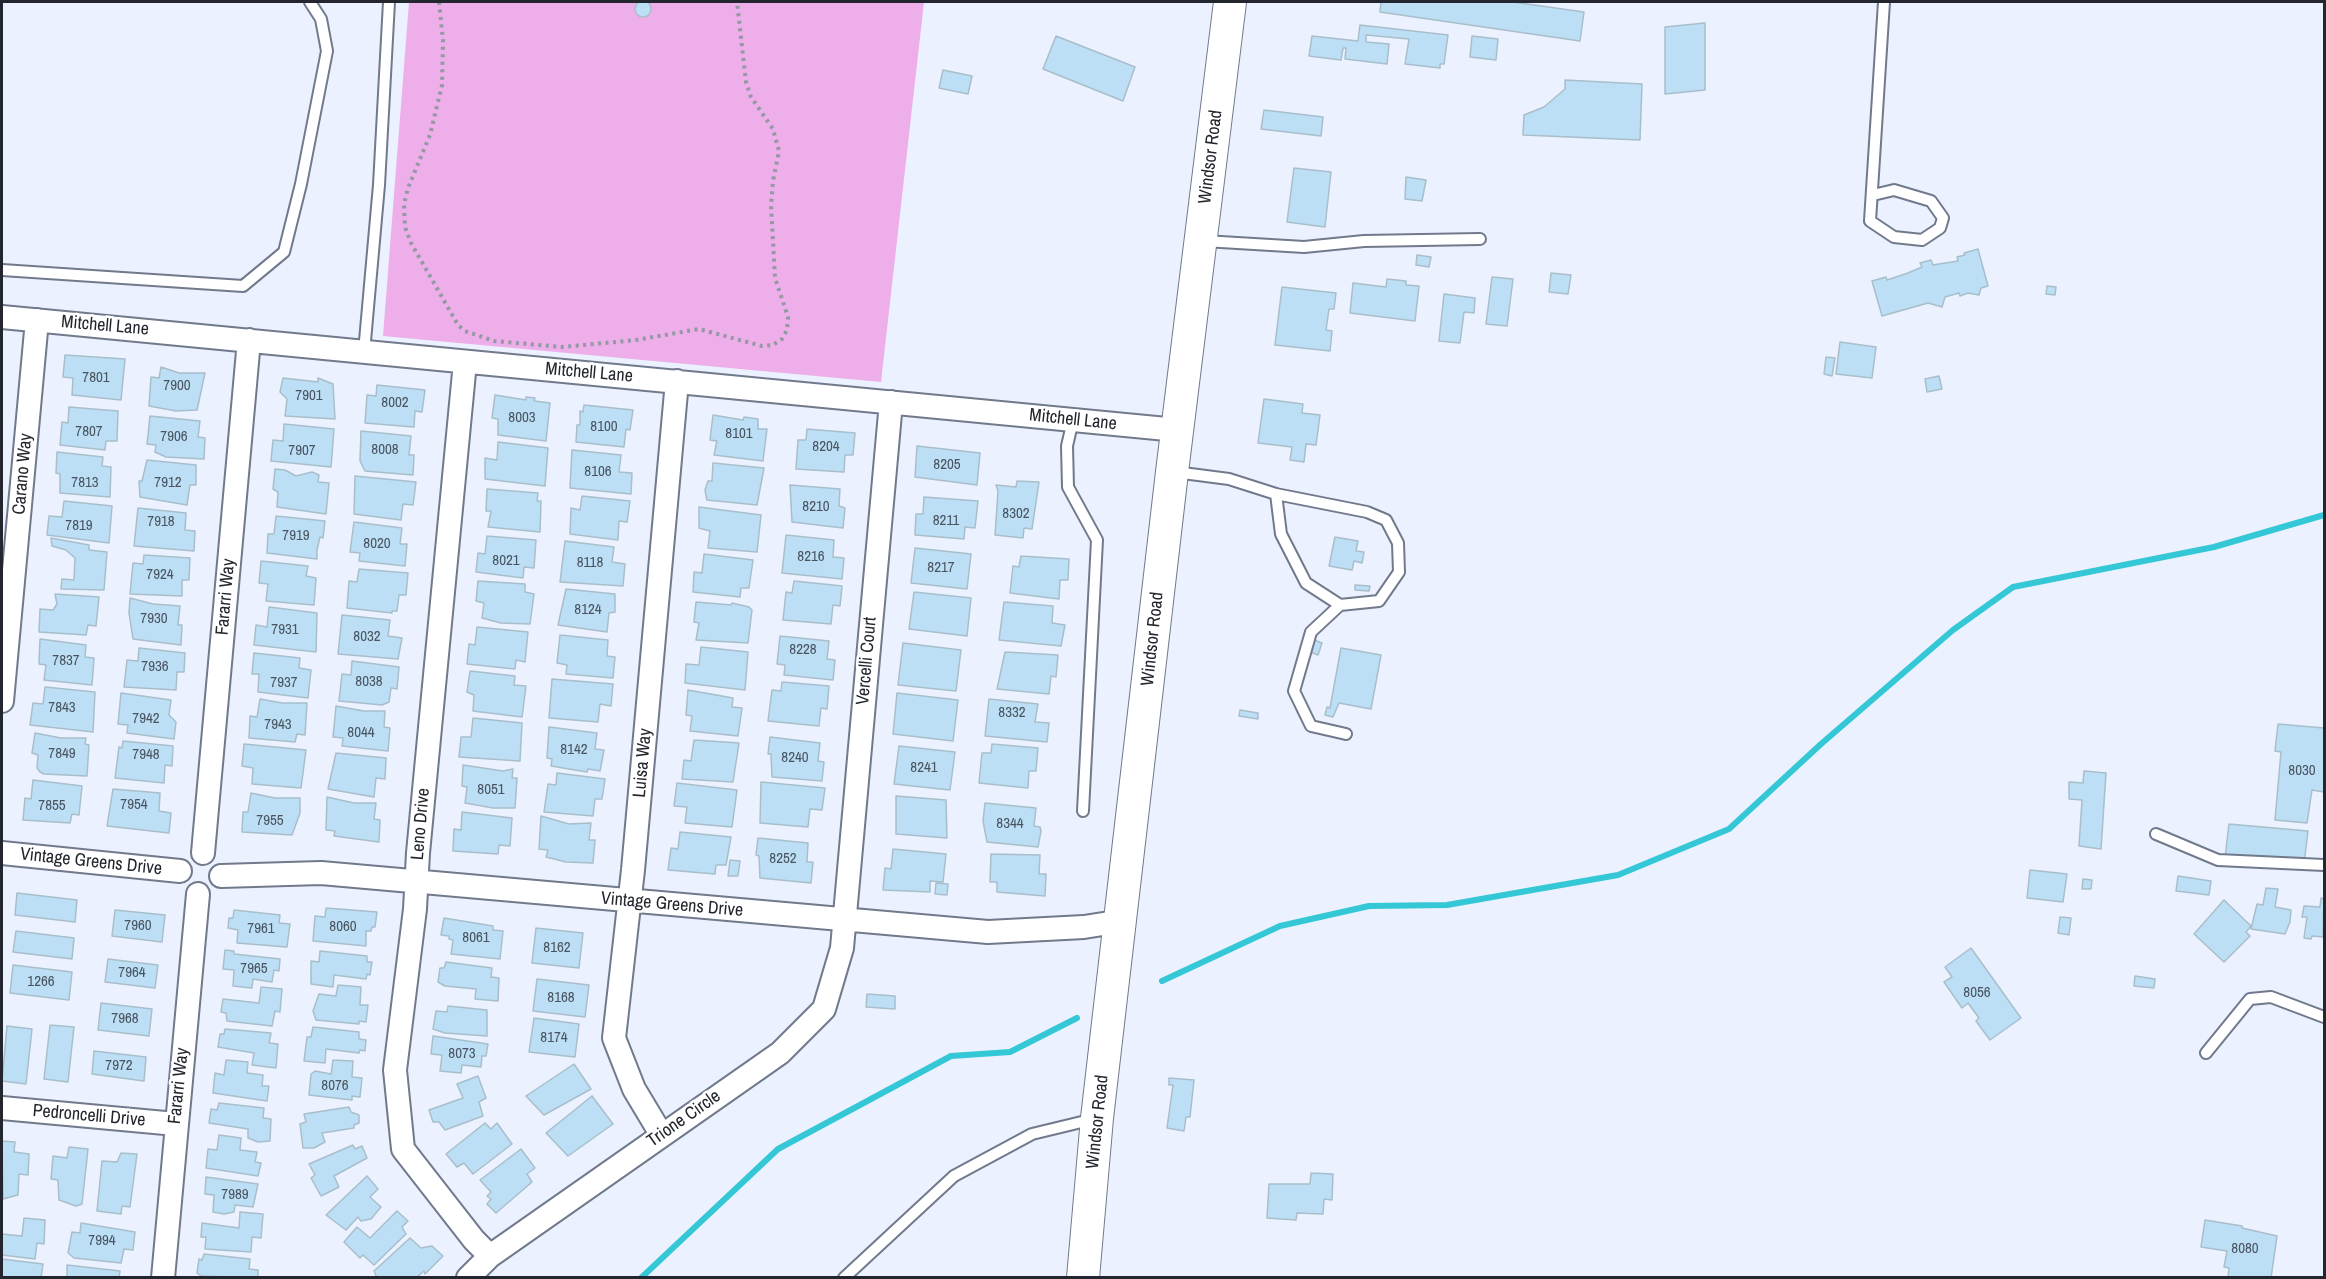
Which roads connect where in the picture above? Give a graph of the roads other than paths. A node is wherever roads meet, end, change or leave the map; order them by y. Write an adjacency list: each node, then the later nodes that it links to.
1 (310, 2): 8 (lane)
2 (388, 2): 12 (lane)
3 (1230, 2): 7 (main road, Windsor Road)
4 (1884, 2): 5 (lane)
5 (1873, 195): 5 (lane)
6 (1480, 238): 7 (lane)
7 (1200, 241): 17 (main road, Windsor Road)
8 (2, 270)
9 (2, 316): 10 (street, Mitchell Lane)
10 (37, 320): 11 (street, Mitchell Lane); 21 (street, Carano Way)
11 (249, 340): 12 (street, Mitchell Lane); 26 (street, Fararri Way)
12 (364, 352): 13 (street, Mitchell Lane)
13 (465, 362): 14 (street, Mitchell Lane); 30 (street, Leno Drive)
14 (677, 381): 15 (street, Mitchell Lane); 32 (street, Luisa Way)
15 (891, 402): 16 (street, Mitchell Lane); 33 (street, Vercelli Court)
16 (1072, 420): 17 (street, Mitchell Lane); 23 (lane)
17 (1177, 430): 18 (main road, Windsor Road)
18 (1172, 472): 19 (lane); 34 (main road, Windsor Road)
19 (1276, 494): 20 (lane); 20 (lane)
20 (1340, 605): 22 (lane)
21 (2, 701)
22 (1346, 734)
23 (1083, 811)
24 (2156, 834): 27 (lane)
25 (2, 853): 28 (street, Vintage Greens Drive)
26 (203, 853): 28 (street); 29 (street)
27 (2325, 865)
28 (180, 871): 31 (street)
29 (222, 876): 30 (street, Vintage Greens Drive); 31 (street)
30 (417, 881): 32 (street, Vintage Greens Drive); 41 (street, Leno Drive)
31 (198, 894): 39 (street, Fararri Way)
32 (629, 901): 33 (street, Vintage Greens Drive); 40 (street, Luisa Way)
33 (844, 921): 34 (street, Vintage Greens Drive); 40 (street, Trione Circle)
34 (1122, 921): 38 (main road, Windsor Road)
35 (2325, 1017): 36 (lane)
36 (2206, 1053)
37 (2, 1108): 39 (street, Pedroncelli Drive)
38 (1097, 1119): 44 (lane); 45 (main road, Windsor Road)
39 (176, 1124): 42 (street, Fararri Way)
40 (662, 1134): 41 (street, Trione Circle)
41 (490, 1256): 43 (street, Trione Circle)
42 (163, 1278)
43 (468, 1278)
44 (844, 1278)
45 (1083, 1278)

